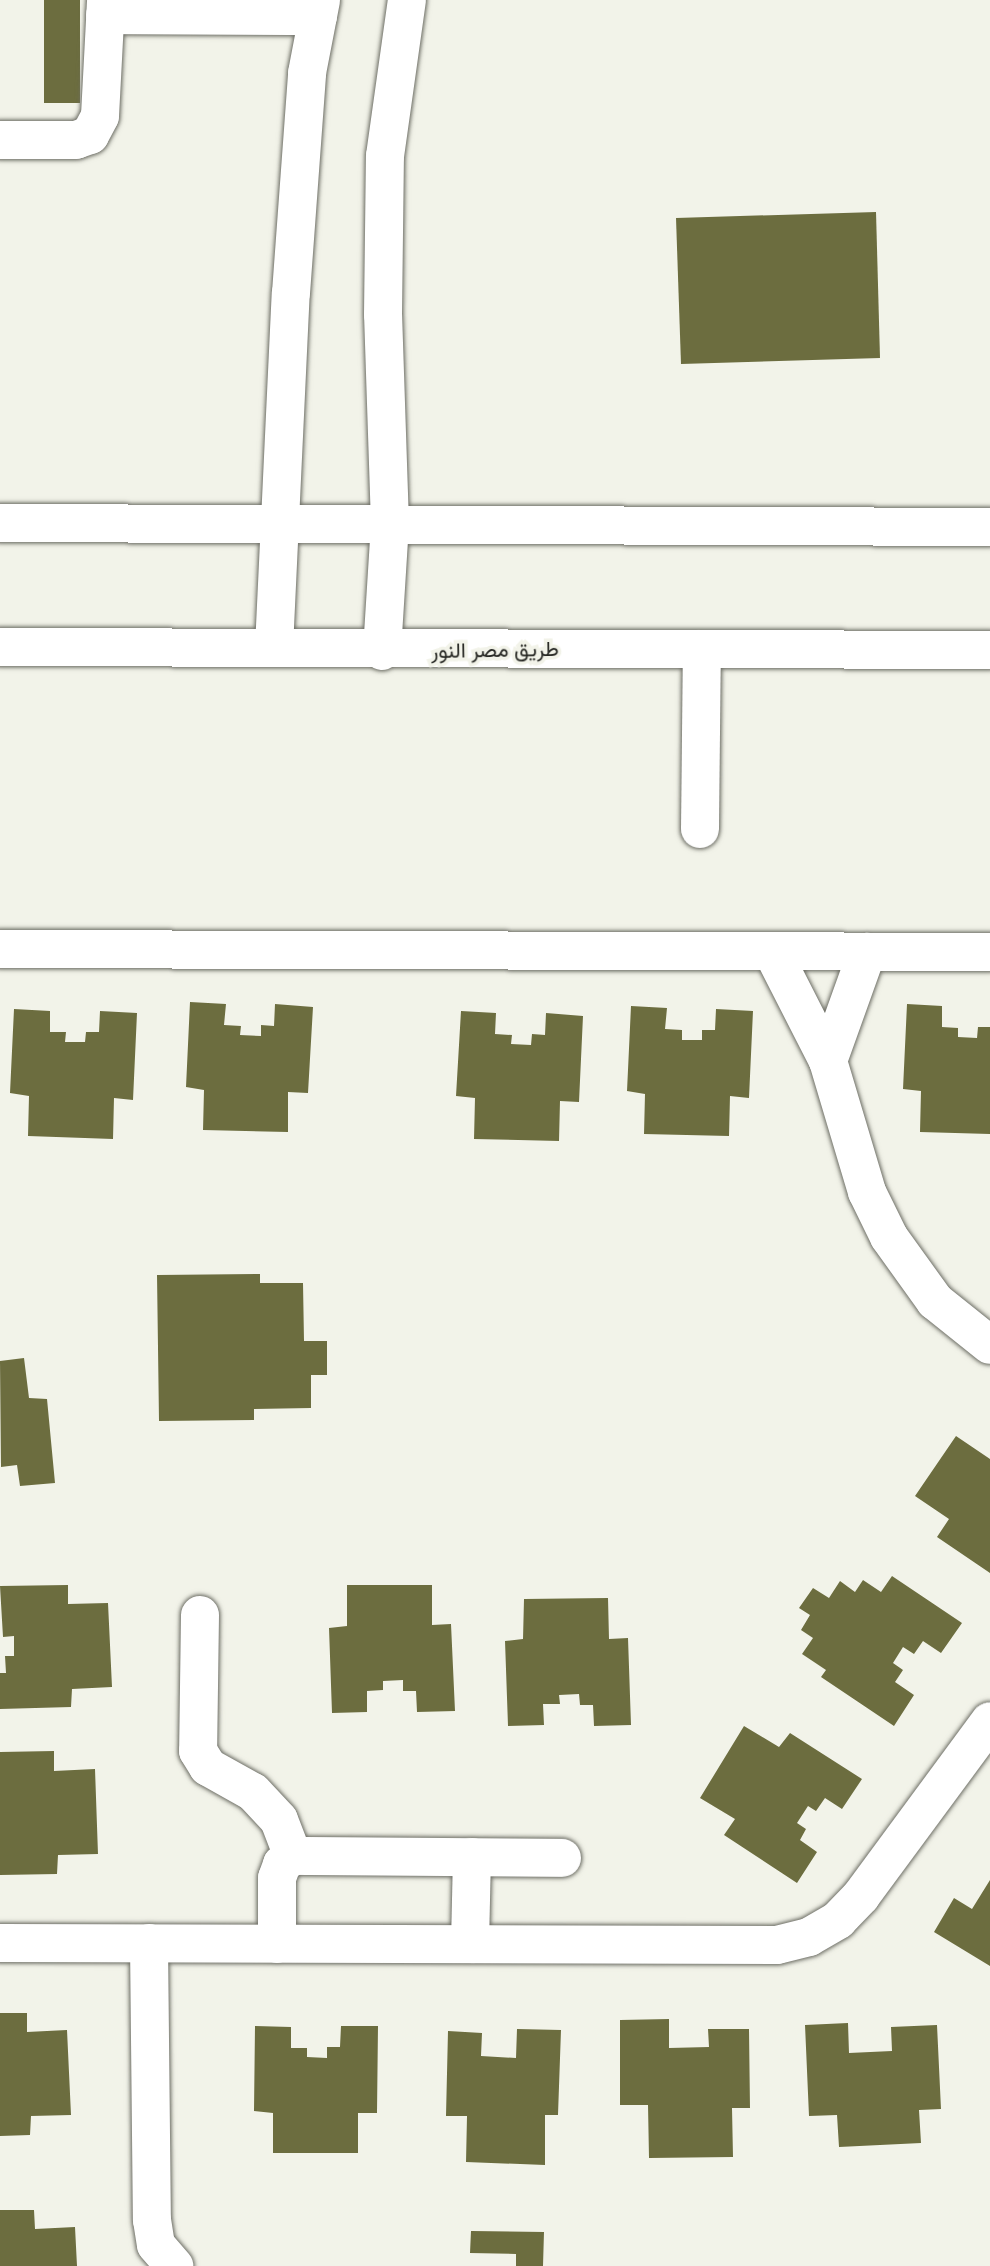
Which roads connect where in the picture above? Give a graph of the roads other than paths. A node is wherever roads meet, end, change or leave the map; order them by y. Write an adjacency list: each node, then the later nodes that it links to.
1 (407, 0): 6 (street)
2 (105, 8): 3 (street); 4 (street)
3 (319, 8): 7 (street)
4 (0, 140)
5 (0, 523): 7 (street)
6 (390, 524): 7 (street); 8 (street); 13 (street)
7 (279, 525): 10 (street)
8 (990, 527)
9 (0, 647): 10 (street, طريق مصر النور)
10 (274, 648): 13 (street, طريق مصر النور)
11 (702, 649): 12 (street, طريق مصر النور); 13 (street, طريق مصر النور); 14 (street)
12 (990, 650)
13 (382, 651)
14 (700, 829)
15 (0, 949): 16 (street)
16 (772, 951): 17 (street); 19 (street)
17 (867, 952): 18 (street); 19 (street)
18 (990, 952)
19 (828, 1061): 20 (street)
20 (990, 1345)
21 (200, 1615): 23 (street)
22 (990, 1721): 29 (street)
23 (293, 1856): 24 (street); 28 (street)
24 (472, 1857): 25 (street); 29 (street)
25 (562, 1858)
26 (0, 1943): 27 (street)
27 (149, 1943): 28 (street); 30 (street)
28 (277, 1944): 29 (street)
29 (470, 1944)
30 (174, 2266)

